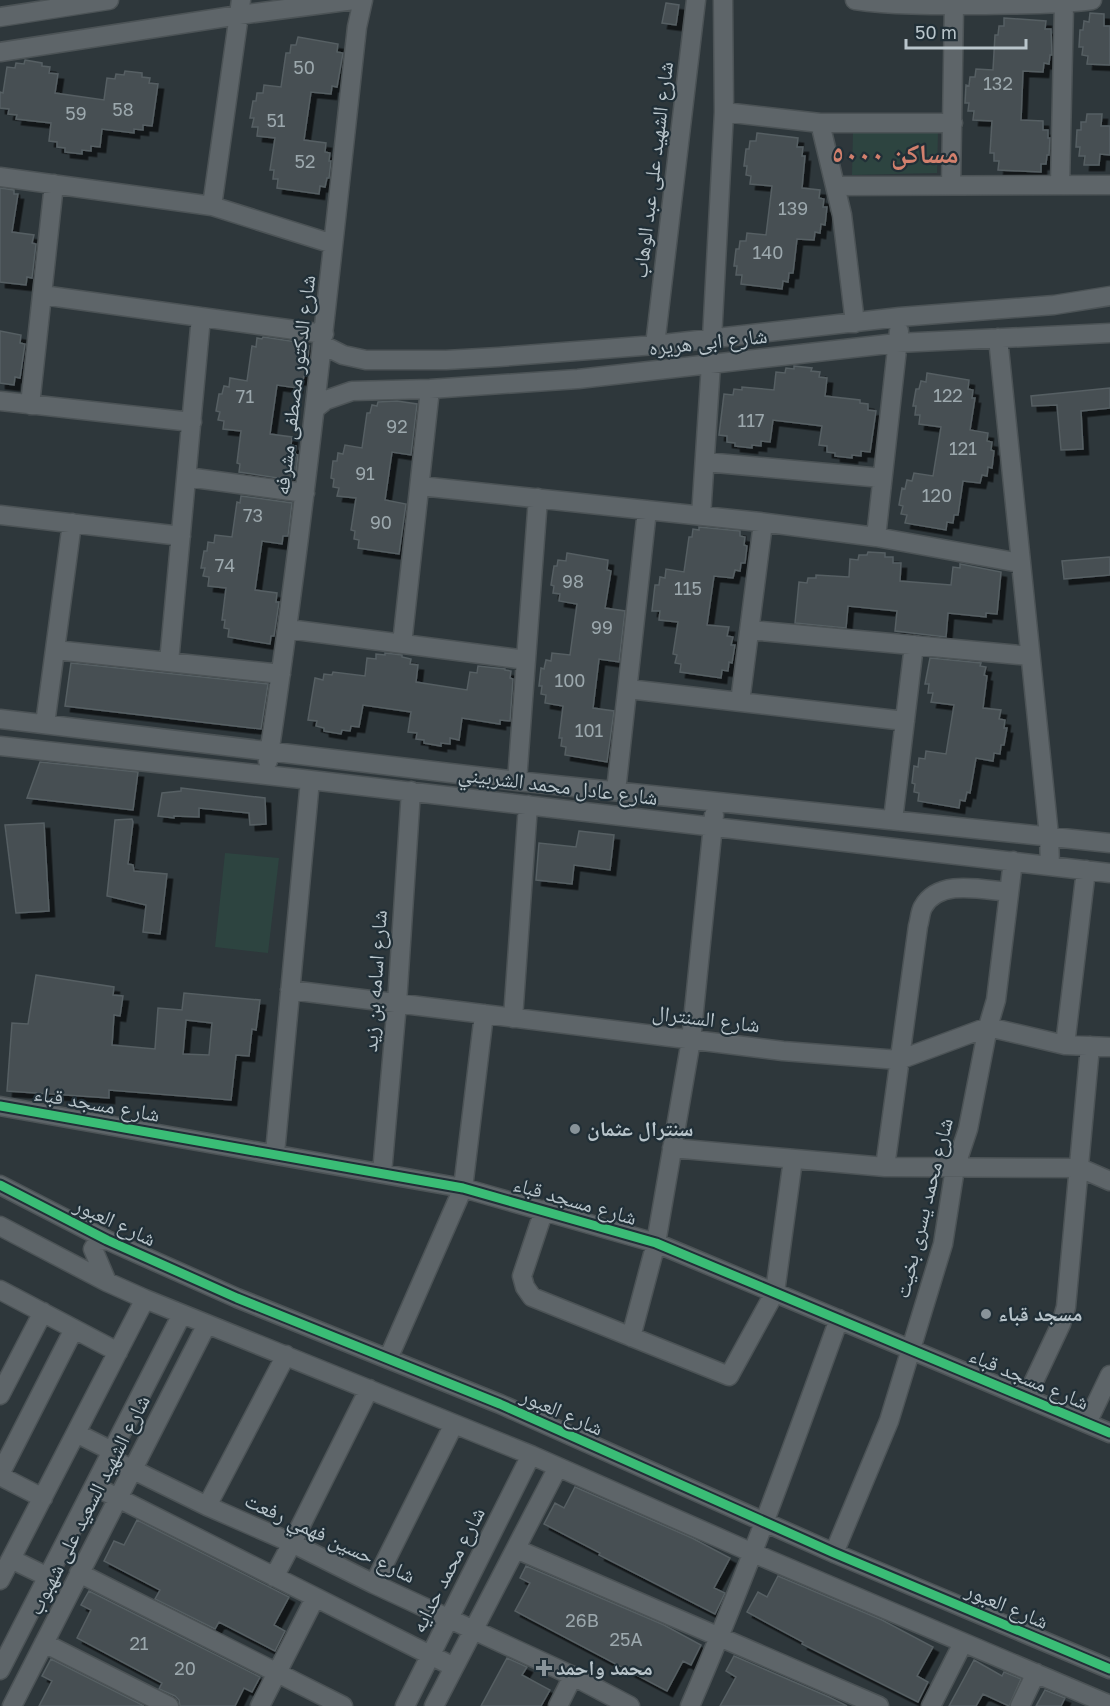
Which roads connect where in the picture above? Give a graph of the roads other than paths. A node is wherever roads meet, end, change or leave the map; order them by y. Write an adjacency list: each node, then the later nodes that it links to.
1 (109, 0): 12 (street)
2 (354, 0): 11 (street)
3 (363, 0): 24 (street, شارع الدكتور مصطفى مشرفه)
4 (696, 0): 35 (street, شارع الشهيد على عبد الوهاب)
5 (723, 0): 14 (street)
6 (855, 0): 8 (street)
7 (1092, 0): 9 (street)
8 (912, 2): 10 (street)
9 (1064, 4): 10 (street); 19 (street)
10 (954, 5): 16 (street)
11 (240, 8): 13 (street); 23 (street)
12 (0, 17)
13 (0, 52)
14 (724, 112): 15 (street); 31 (street)
15 (820, 123): 16 (street); 21 (street)
16 (952, 123): 22 (street)
17 (0, 177): 18 (street)
18 (54, 184): 23 (street); 25 (street)
19 (1060, 185): 20 (street); 22 (street)
20 (1110, 185)
21 (836, 186): 22 (street); 29 (street)
22 (951, 186)
23 (212, 206): 24 (street)
24 (333, 244): 33 (street, شارع الدكتور مصطفى مشرفه)
25 (42, 295): 27 (street, شارع ابى هريره); 39 (street)
26 (1110, 296): 28 (street, شارع ابى هريره)
27 (201, 317): 33 (street, شارع ابى هريره); 41 (street)
28 (900, 317): 29 (street, شارع ابى هريره); 34 (street)
29 (855, 323): 31 (street, شارع ابى هريره)
30 (1110, 333): 32 (street, شارع ابى هريره)
31 (721, 338): 35 (street, شارع ابى هريره); 36 (street)
32 (998, 338): 34 (street, شارع ابى هريره); 55 (street)
33 (323, 339): 35 (street, شارع ابى هريره); 40 (street, شارع الدكتور مصطفى مشرفه)
34 (897, 343): 36 (street, شارع ابى هريره); 44 (street)
35 (655, 345)
36 (720, 363): 37 (street, شارع ابى هريره); 42 (street)
37 (430, 389): 40 (street, شارع ابى هريره); 45 (street)
38 (0, 401): 39 (street)
39 (30, 405): 41 (street)
40 (316, 408): 46 (street, شارع الدكتور مصطفى مشرفه)
41 (192, 422): 43 (street)
42 (705, 462): 44 (street); 50 (street)
43 (187, 477): 46 (street); 53 (street)
44 (882, 478): 54 (street)
45 (420, 486): 47 (street); 58 (street)
46 (305, 493): 56 (street, شارع الدكتور مصطفى مشرفه)
47 (538, 498): 48 (street); 62 (street)
48 (647, 510): 50 (street); 65 (street)
49 (0, 514): 51 (street)
50 (701, 516): 52 (street)
51 (72, 523): 53 (street); 60 (street)
52 (763, 523): 54 (street); 57 (street)
53 (181, 536): 63 (street)
54 (876, 537): 55 (street)
55 (1020, 563): 61 (street)
56 (288, 629): 58 (street); 64 (street, شارع الدكتور مصطفى مشرفه)
57 (750, 630): 59 (street); 66 (street)
58 (402, 644): 62 (street)
59 (914, 645): 61 (street); 68 (street)
60 (55, 650): 63 (street); 69 (street)
61 (1030, 656): 81 (street)
62 (526, 660): 74 (street)
63 (169, 662): 64 (street)
64 (281, 674): 71 (street, شارع الدكتور مصطفى مشرفه)
65 (628, 689): 66 (street); 75 (street)
66 (740, 702): 68 (street)
67 (0, 720): 69 (street, شارع عادل محمد الشربيني)
68 (905, 721): 79 (street)
69 (45, 724): 71 (street, شارع عادل محمد الشربيني)
70 (0, 746): 72 (street, شارع عادل محمد الشربيني)
71 (269, 751): 72 (street, شارع الدكتور مصطفى مشرفه); 74 (street, شارع عادل محمد الشربيني)
72 (266, 775): 73 (street, شارع عادل محمد الشربيني)
73 (310, 780): 76 (street, شارع عادل محمد الشربيني); 88 (street)
74 (517, 781): 75 (street, شارع عادل محمد الشربيني)
75 (616, 791): 77 (street, شارع عادل محمد الشربيني)
76 (411, 792): 78 (street, شارع عادل محمد الشربيني); 89 (street, شارع اسامه بن زيد)
77 (716, 801): 79 (street, شارع عادل محمد الشربيني); 80 (street)
78 (528, 805): 80 (street, شارع عادل محمد الشربيني); 91 (street)
79 (893, 820): 81 (street, شارع عادل محمد الشربيني)
80 (713, 827): 83 (street, شارع عادل محمد الشربيني); 93 (street)
81 (1049, 836): 82 (street, شارع عادل محمد الشربيني); 84 (street)
82 (1110, 843)
83 (1013, 861): 84 (street, شارع عادل محمد الشربيني); 87 (street, شارع محمد يسرى بخيت)
84 (1050, 866): 85 (street, شارع عادل محمد الشربيني)
85 (1086, 870): 86 (street, شارع عادل محمد الشربيني); 94 (street)
86 (1110, 873)
87 (1009, 892): 92 (street, شارع محمد يسرى بخيت); 97 (street)
88 (290, 990): 89 (street, شارع السنترال); 100 (street)
89 (397, 1003): 90 (street, شارع السنترال); 105 (street, شارع اسامه بن زيد)
90 (484, 1014): 91 (street, شارع السنترال); 108 (street)
91 (513, 1018): 93 (street, شارع السنترال)
92 (988, 1027): 94 (street); 97 (street, شارع السنترال); 103 (street, شارع محمد يسرى بخيت)
93 (691, 1040): 97 (street, شارع السنترال); 99 (street)
94 (1065, 1045): 95 (street)
95 (1090, 1046): 96 (street); 104 (street)
96 (1110, 1047)
97 (899, 1060): 102 (street)
98 (0, 1106): 100 (street, شارع مسجد قباء)
99 (672, 1148): 101 (street); 112 (street)
100 (274, 1154): 105 (street, شارع مسجد قباء)
101 (793, 1159): 102 (street); 115 (street)
102 (885, 1167): 103 (street)
103 (955, 1168): 104 (street); 123 (street, شارع محمد يسرى بخيت)
104 (1080, 1168): 106 (street); 130 (street)
105 (382, 1173): 108 (street, شارع مسجد قباء)
106 (1110, 1181)
107 (0, 1185): 111 (street, شارع العبور)
108 (463, 1188): 109 (street, شارع مسجد قباء); 126 (street)
109 (544, 1210): 112 (street, شارع مسجد قباء); 122 (street)
110 (0, 1226): 113 (street)
111 (107, 1240): 113 (street); 126 (street, شارع العبور)
112 (657, 1243): 115 (street, شارع مسجد قباء); 122 (street)
113 (107, 1281): 116 (street)
114 (0, 1290): 117 (street)
115 (775, 1292): 119 (street, شارع مسجد قباء); 122 (street)
116 (145, 1299): 118 (street); 124 (street)
117 (43, 1312): 121 (street); 129 (street)
118 (182, 1314): 120 (street); 135 (street, شارع الشهيد السعيد على شهبوب)
119 (839, 1319): 123 (street, شارع مسجد قباء); 144 (street)
120 (207, 1324): 125 (street); 138 (street, شارع الشهيد السعيد على شهبوب)
121 (74, 1329): 124 (street); 139 (street)
122 (631, 1336)
123 (910, 1348): 130 (street, شارع مسجد قباء); 148 (street, شارع محمد يسرى بخيت)
124 (118, 1352): 133 (street)
125 (286, 1355): 128 (street); 143 (street)
126 (388, 1359): 144 (street, شارع العبور)
127 (1110, 1375): 131 (street)
128 (369, 1389): 132 (street); 145 (street)
129 (0, 1395)
130 (1027, 1396): 131 (street, شارع مسجد قباء)
131 (1088, 1423): 134 (street, شارع مسجد قباء)
132 (454, 1424): 136 (street); 154 (street)
133 (76, 1433): 135 (street, شارع حسين فهمي رفعت); 141 (street)
134 (1110, 1433)
135 (110, 1455): 138 (street, شارع حسين فهمي رفعت); 140 (street, شارع الشهيد السعيد على شهبوب)
136 (531, 1455): 137 (street); 156 (street, شارع محمد حدايه)
137 (558, 1467): 146 (street); 147 (street)
138 (132, 1470): 142 (street, شارع الشهيد السعيد على شهبوب); 143 (street, شارع حسين فهمي رفعت)
139 (0, 1475): 141 (street)
140 (94, 1486): 142 (street); 151 (street, شارع الشهيد السعيد على شهبوب)
141 (42, 1498): 149 (street)
142 (118, 1498): 150 (street, شارع الشهيد السعيد على شهبوب); 152 (street)
143 (207, 1506): 145 (street, شارع حسين فهمي رفعت)
144 (765, 1522): 147 (street); 148 (street, شارع العبور)
145 (292, 1544): 152 (street); 154 (street, شارع حسين فهمي رفعت)
146 (516, 1549): 157 (street); 158 (street)
147 (753, 1553): 158 (street); 159 (street)
148 (834, 1553): 163 (street, شارع العبور)
149 (11, 1559): 151 (street); 153 (street)
150 (80, 1573): 160 (street, شارع الشهيد السعيد على شهبوب); 165 (street)
151 (48, 1577): 164 (street, شارع الشهيد السعيد على شهبوب)
152 (274, 1577): 155 (street)
153 (0, 1580)
154 (374, 1584): 156 (street, شارع حسين فهمي رفعت)
155 (315, 1598): 161 (street); 165 (street)
156 (449, 1618): 157 (street, شارع حسين فهمي رفعت); 161 (street, شارع محمد حدايه)
157 (474, 1629): 162 (street); 167 (street, شارع حسين فهمي رفعت)
158 (720, 1637): 177 (street); 178 (street)
159 (963, 1642): 166 (street); 179 (street)
160 (44, 1643): 169 (street, شارع الشهيد السعيد على شهبوب); 170 (street)
161 (430, 1656): 162 (street); 173 (street, شارع محمد حدايه)
162 (454, 1667): 174 (street)
163 (1110, 1669)
164 (0, 1670)
165 (277, 1673): 171 (street); 172 (street)
166 (1036, 1674): 168 (street); 180 (street)
167 (573, 1676): 175 (street); 176 (street, شارع حسين فهمي رفعت)
168 (1110, 1705)
169 (12, 1706)
170 (169, 1706)
171 (260, 1706)
172 (343, 1706)
173 (405, 1706)
174 (434, 1706)
175 (558, 1706)
176 (630, 1706)
177 (690, 1706)
178 (879, 1706)
179 (931, 1706)
180 (1020, 1706)

